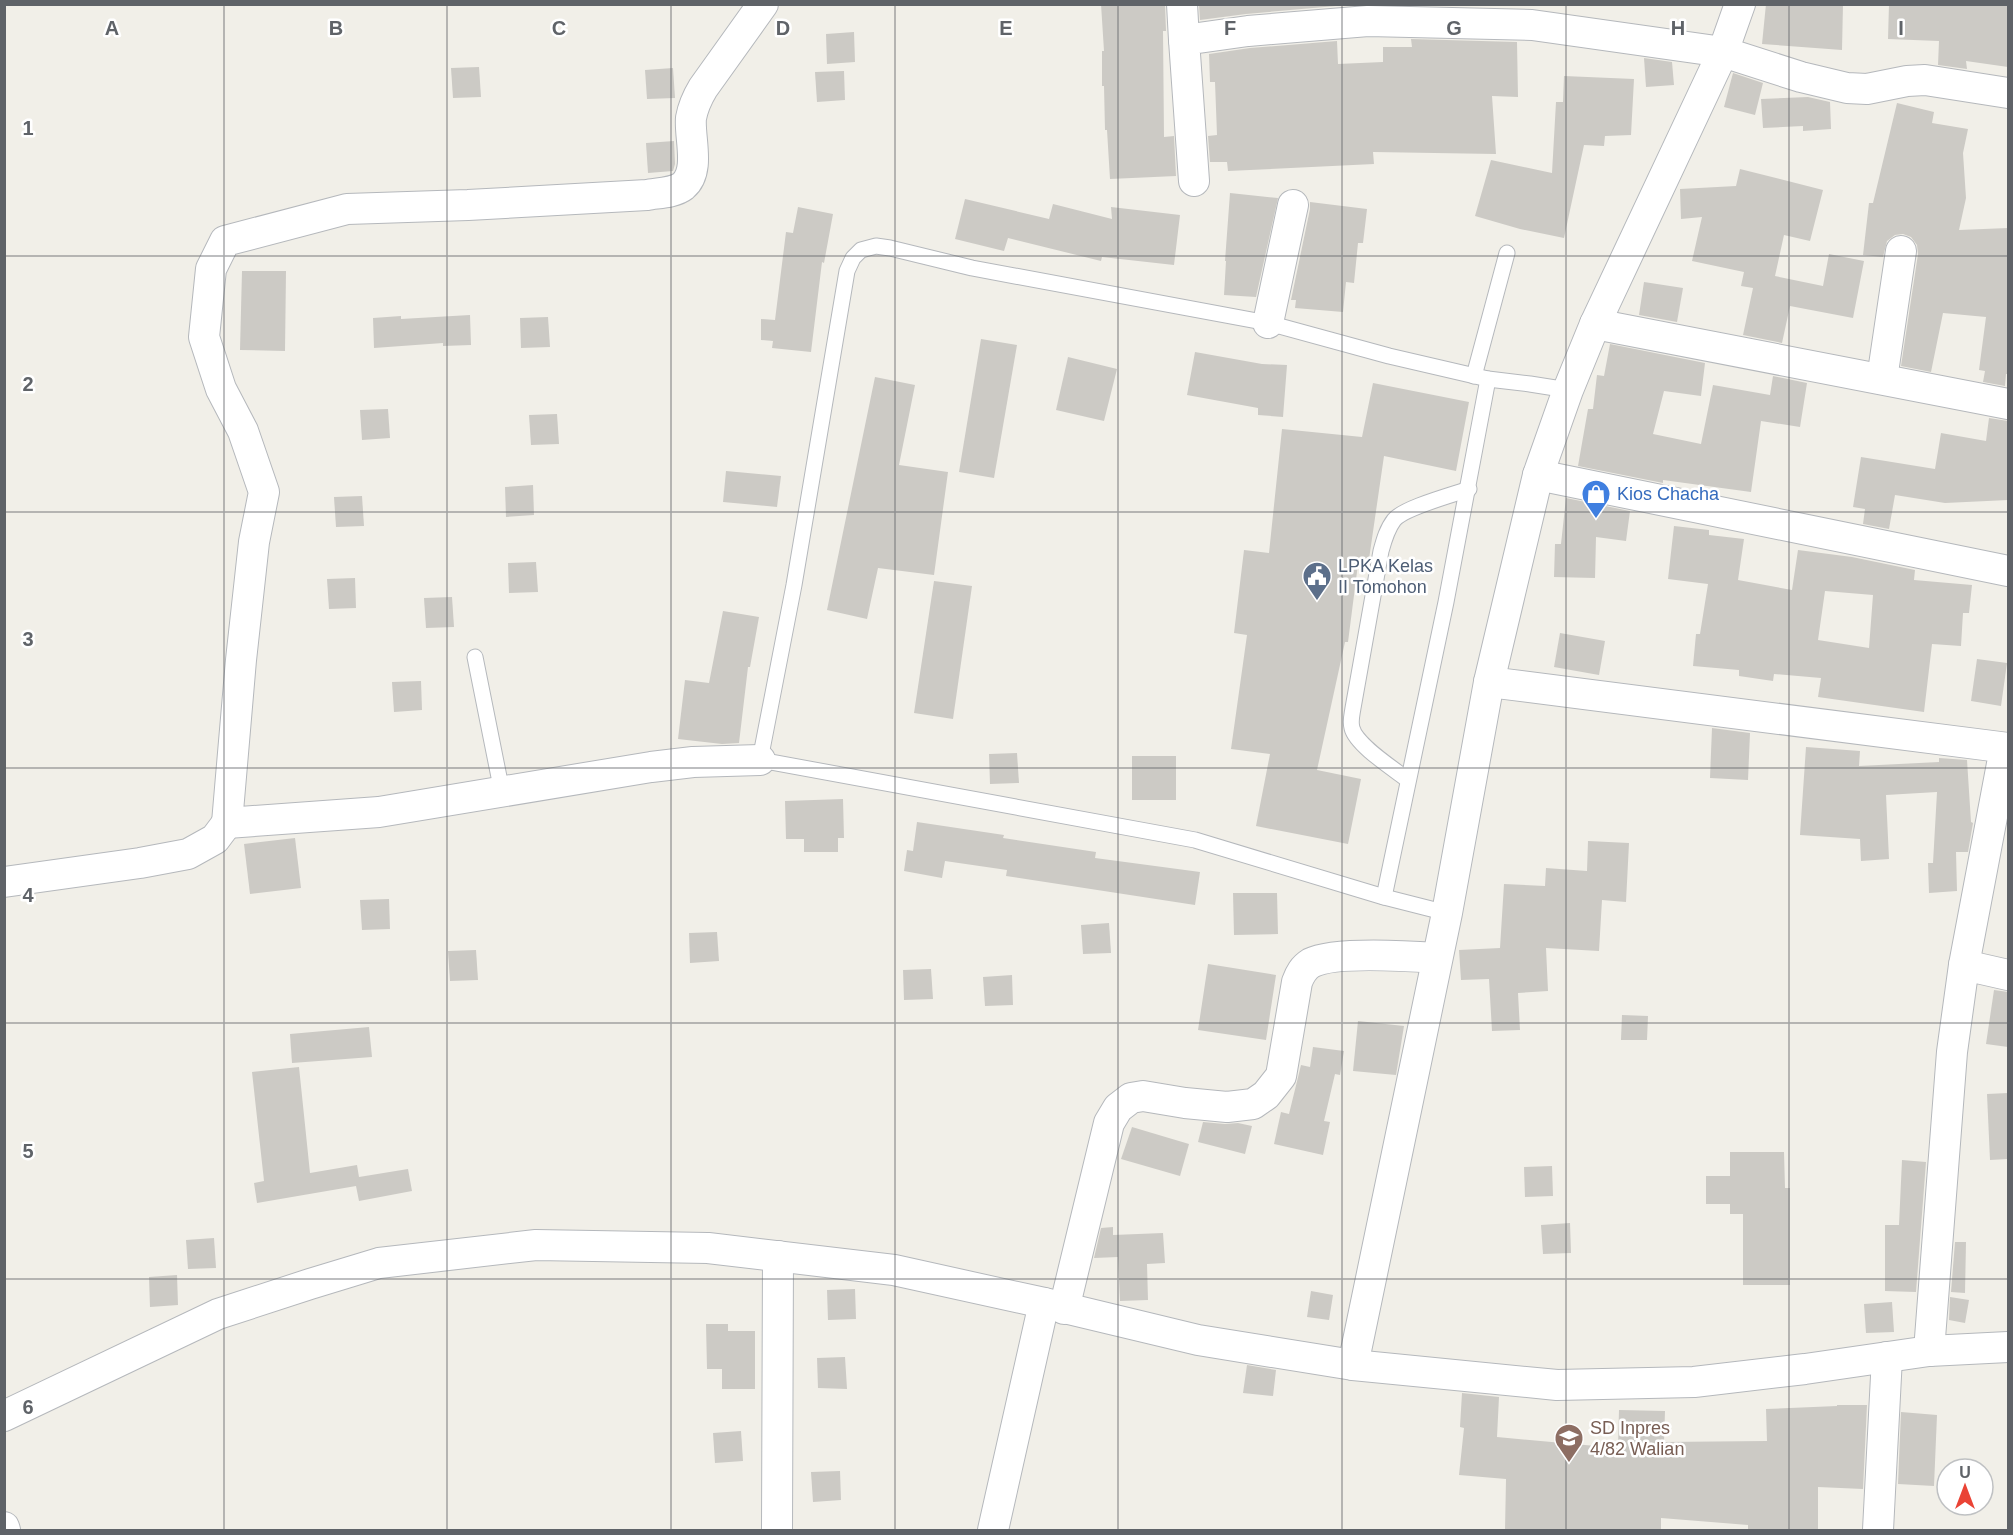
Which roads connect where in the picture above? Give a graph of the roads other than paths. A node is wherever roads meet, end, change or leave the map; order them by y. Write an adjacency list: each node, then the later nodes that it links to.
1 (763, 4): 28 (street)
2 (1182, 4): 6 (street)
3 (1740, 4): 7 (street)
4 (1367, 13): 5 (street); 6 (street)
5 (1530, 15): 7 (street)
6 (1184, 40): 9 (street)
7 (1723, 52): 8 (street); 14 (street)
8 (2008, 93)
9 (1194, 181)
10 (1293, 204): 13 (street)
11 (1902, 250): 16 (street)
12 (1507, 253): 15 (lane)
13 (1268, 322): 15 (lane); 25 (lane)
14 (1595, 324): 16 (street); 17 (street)
15 (1481, 378): 17 (lane); 20 (lane)
16 (1882, 380): 18 (street)
17 (1568, 390): 19 (street)
18 (2008, 404)
19 (1538, 475): 21 (street); 23 (street)
20 (1468, 489): 26 (lane); 26 (lane)
21 (2008, 572)
22 (475, 657): 27 (lane)
23 (1489, 682): 24 (street); 31 (street)
24 (2007, 748): 33 (street)
25 (760, 760): 27 (street); 30 (lane)
26 (1408, 780): 30 (lane)
27 (502, 792): 28 (street)
28 (227, 823): 29 (street)
29 (4, 882)
30 (1384, 897): 31 (lane)
31 (1447, 913): 32 (street)
32 (1437, 958): 36 (street); 40 (street)
33 (1964, 965): 34 (street); 38 (street)
34 (2008, 975)
35 (778, 1256): 36 (street); 41 (street); 42 (street)
36 (1054, 1306): 40 (street); 43 (street)
37 (2008, 1347): 38 (street)
38 (1929, 1351): 39 (street)
39 (1887, 1357): 40 (street); 44 (street)
40 (1353, 1365)
41 (4, 1416)
42 (777, 1530)
43 (993, 1530)
44 (1878, 1530)

